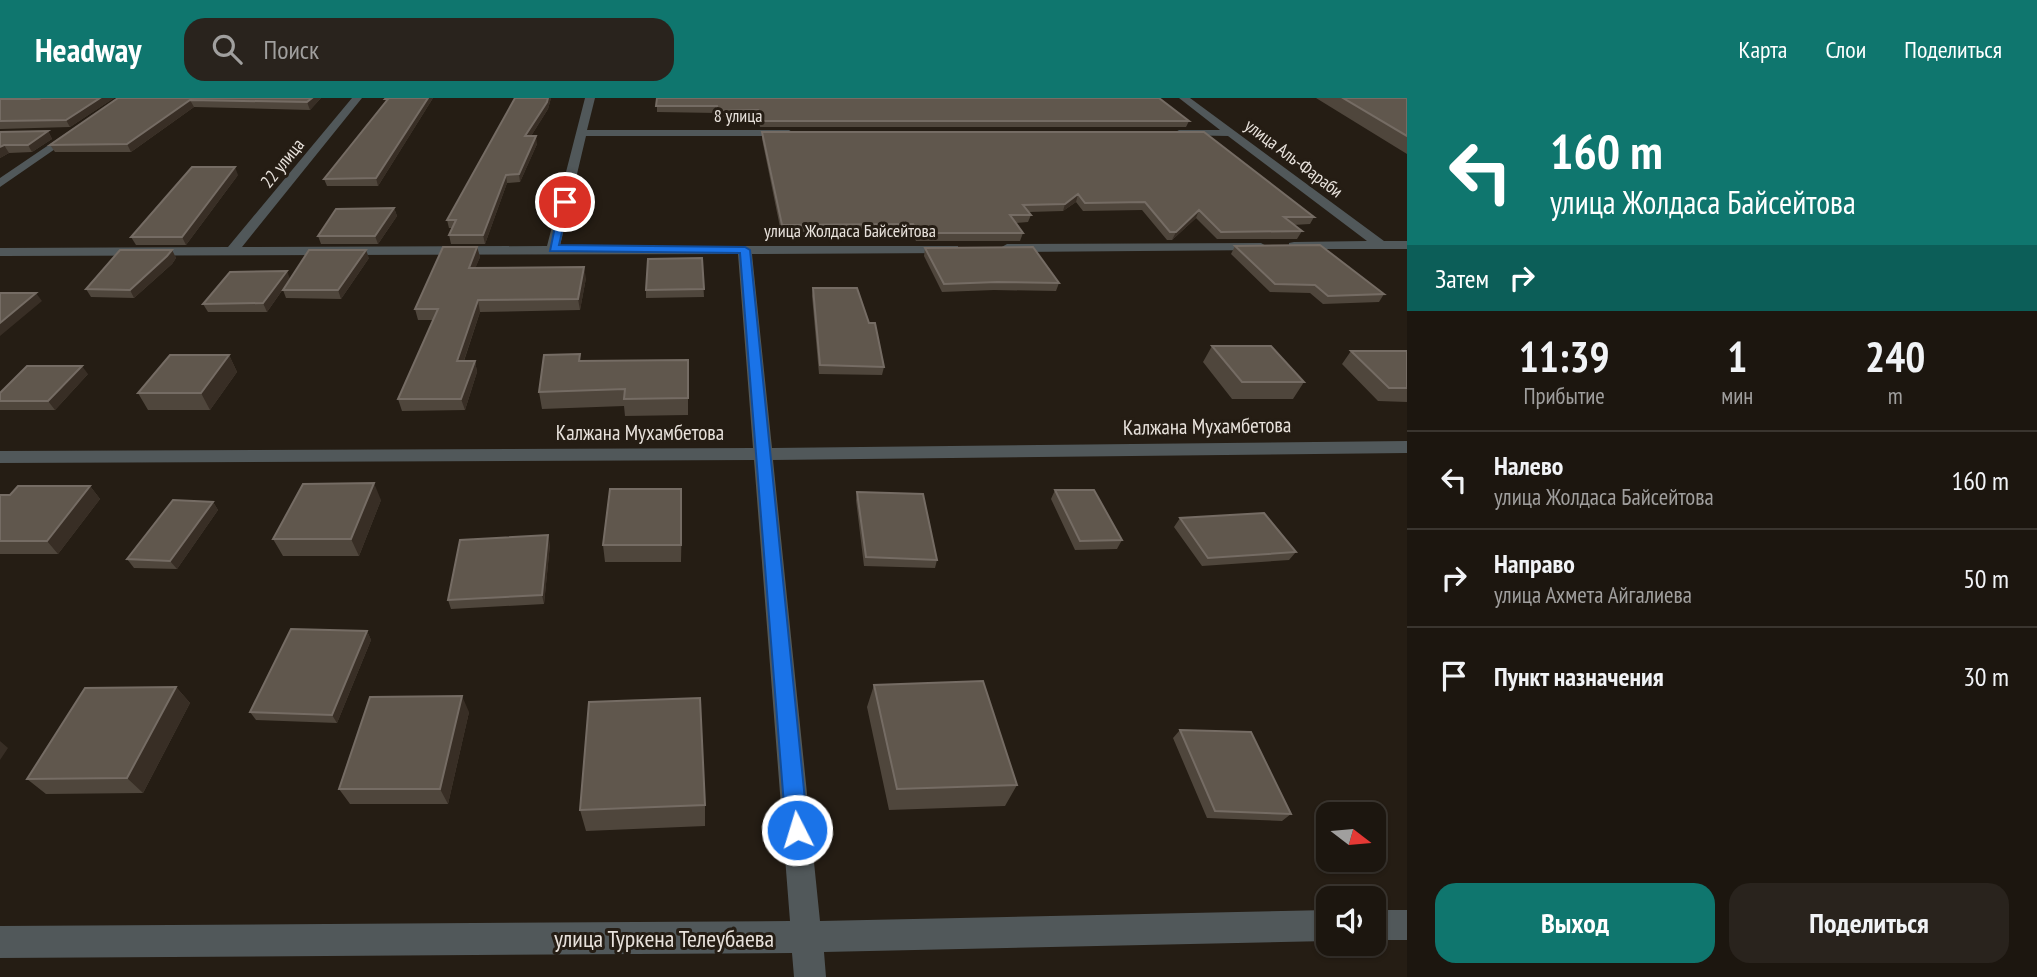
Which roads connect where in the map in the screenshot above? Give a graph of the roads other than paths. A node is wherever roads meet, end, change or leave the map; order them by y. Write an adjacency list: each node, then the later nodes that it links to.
1 (124, 98): 5 (street)
2 (357, 98): 17 (street, 22 улица)
3 (590, 98): 6 (street)
4 (1184, 98): 9 (street, улица Аль-Фараби)
5 (72, 133): 10 (street); 11 (street)
6 (582, 133): 7 (street, 8 улица); 14 (street)
7 (802, 133)
8 (1162, 133): 9 (street)
9 (1231, 133): 13 (street, улица Аль-Фараби)
10 (48, 134)
11 (0, 183)
12 (1407, 245): 13 (street)
13 (1382, 246): 15 (street)
14 (553, 248): 17 (street, улица Жолдаса Байсейтова); 18 (street, улица Жолдаса Байсейтова)
15 (994, 248)
16 (966, 249): 18 (street, улица Жолдаса Байсейтова)
17 (233, 250): 19 (street, улица Жолдаса Байсейтова)
18 (745, 250): 21 (street)
19 (0, 252)
20 (1407, 447): 21 (street, Калжана Мухамбетова)
21 (763, 454): 22 (street, Калжана Мухамбетова); 26 (street)
22 (0, 457)
23 (1407, 925): 25 (street)
24 (1316, 926): 26 (street, улица Туркена Телеубаева)
25 (1386, 926)
26 (806, 937): 27 (street, улица Туркена Телеубаева); 28 (street)
27 (0, 942)
28 (810, 977)

